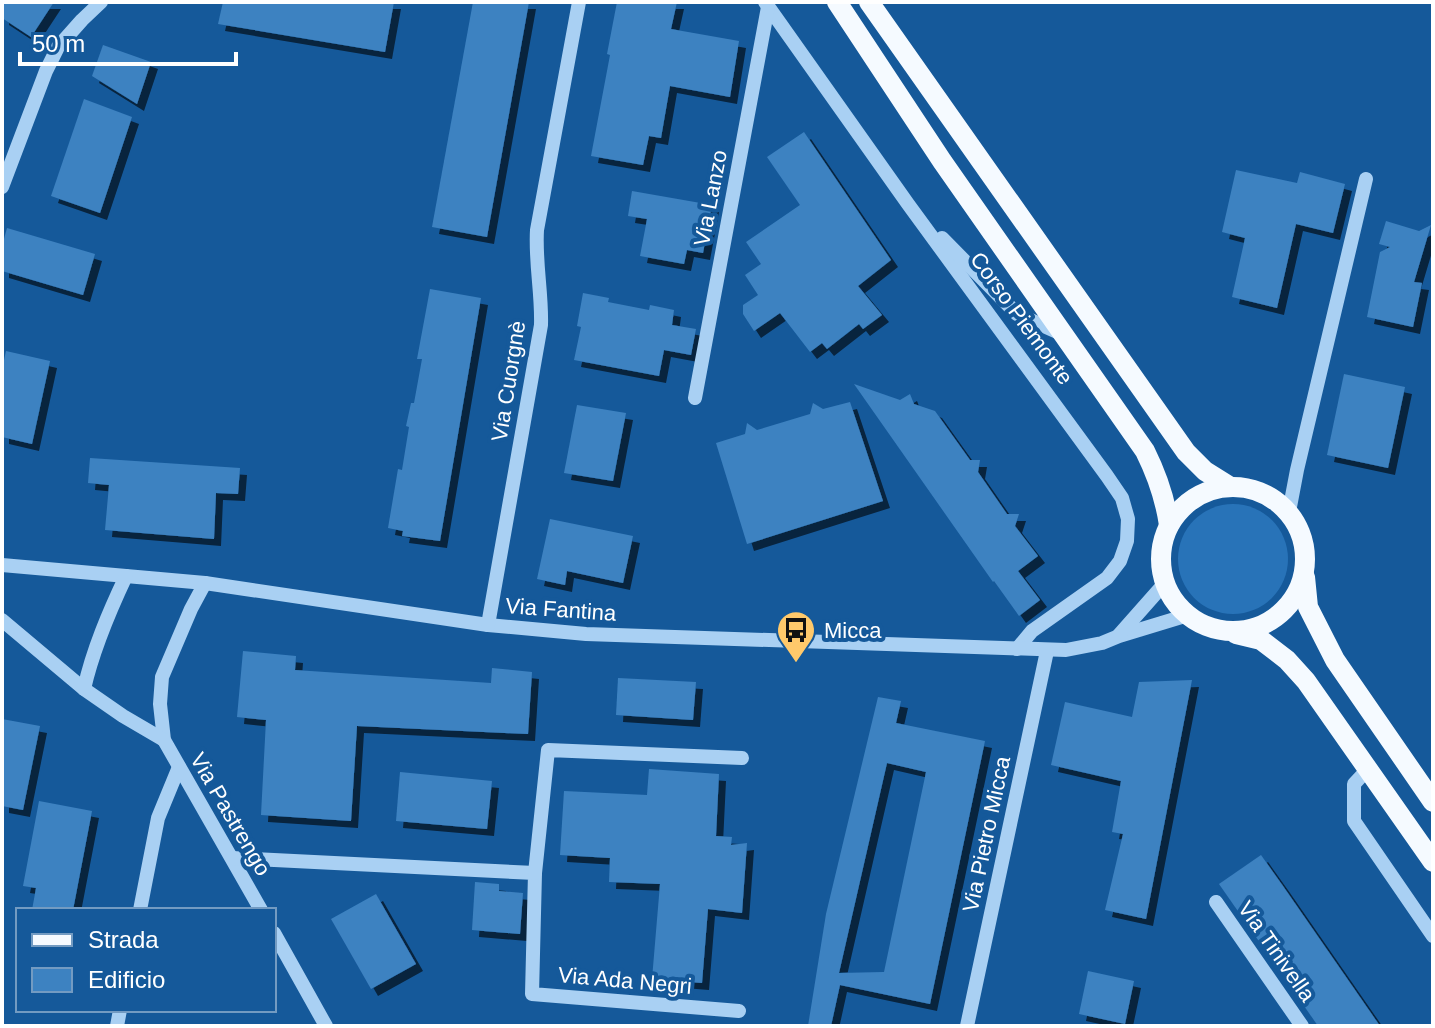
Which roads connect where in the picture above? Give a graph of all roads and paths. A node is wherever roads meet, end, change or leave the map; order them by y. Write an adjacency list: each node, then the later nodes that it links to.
1 (101, 2): 7 (street)
2 (579, 2): 21 (street, Via Cuorgnè)
3 (837, 2): 9 (main road, Corso Piemonte)
4 (869, 2): 11 (main road)
5 (766, 4): 8 (street, Corso Piemonte); 10 (street, Via Lanzo)
6 (1366, 179): 12 (street)
7 (2, 187)
8 (908, 204): 9 (street); 24 (street, Corso Piemonte)
9 (1063, 334): 13 (main road, Corso Piemonte)
10 (695, 398)
11 (1229, 486): 12 (main road); 13 (main road)
12 (1289, 512): 15 (main road)
13 (1169, 525): 18 (main road)
14 (2, 565): 16 (street, Via Fantina)
15 (1305, 573): 22 (main road); 31 (main road)
16 (126, 576): 17 (street, Via Fantina); 26 (street)
17 (205, 583): 21 (street, Via Fantina); 27 (street, Via Pastrengo)
18 (1165, 583): 19 (main road); 23 (street)
19 (1188, 615): 22 (main road); 23 (street, Via Fantina)
20 (2, 620): 26 (street, Via Pastrengo)
21 (488, 625): 24 (street, Via Fantina)
22 (1224, 631): 30 (main road)
23 (1119, 636): 25 (street, Via Fantina)
24 (1017, 649): 25 (street, Via Fantina)
25 (1047, 651): 42 (street, Via Pietro Micca)
26 (84, 689): 27 (street, Via Pastrengo)
27 (164, 740): 29 (street, Via Pastrengo)
28 (742, 758): 34 (street, Via Ada Negri)
29 (179, 767): 32 (street, Via Pastrengo); 36 (street)
30 (1368, 769): 33 (main road); 38 (street)
31 (1433, 802)
32 (232, 858): 34 (street); 37 (street, Via Pastrengo)
33 (1433, 862)
34 (535, 873): 40 (street, Via Ada Negri)
35 (1216, 902): 43 (street, Via Tinivella)
36 (140, 908)
37 (260, 908)
38 (1433, 936)
39 (276, 937): 41 (street)
40 (739, 1011)
41 (326, 1026)
42 (967, 1026)
43 (1302, 1026)

